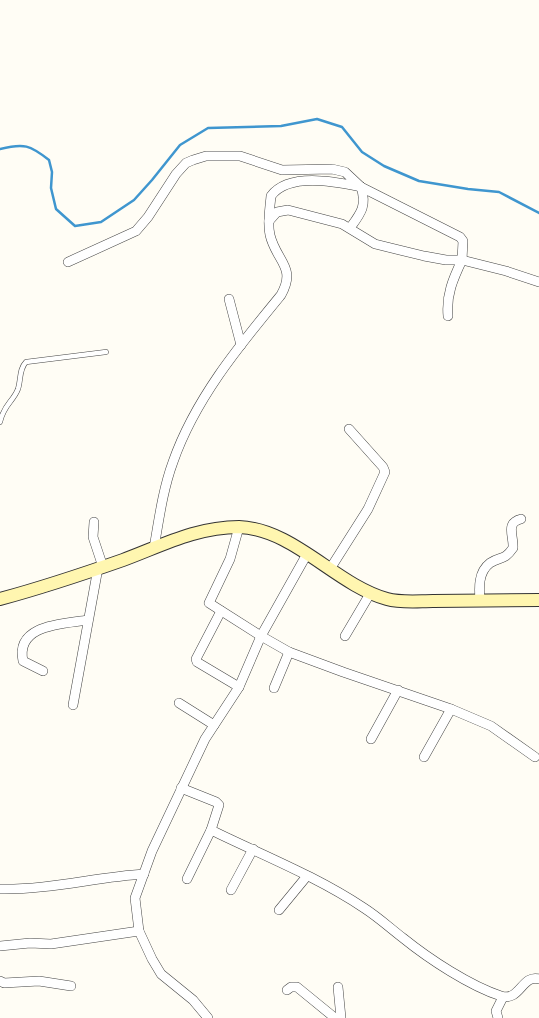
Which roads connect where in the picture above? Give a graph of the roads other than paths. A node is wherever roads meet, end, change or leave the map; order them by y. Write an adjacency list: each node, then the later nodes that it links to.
1 (361, 187): 2 (street); 3 (street); 4 (street); 5 (street)
2 (269, 221): 3 (street); 9 (street)
3 (350, 228): 4 (street)
4 (462, 260): 6 (street); 8 (street)
5 (68, 262)
6 (539, 282)
7 (229, 299): 9 (street)
8 (448, 316)
9 (241, 345): 16 (street)
10 (106, 352): 11 (lane)
11 (0, 422)
12 (349, 429): 19 (street)
13 (521, 519): 23 (street)
14 (94, 522): 18 (street)
15 (239, 527): 16 (street); 17 (street); 24 (street)
16 (154, 548): 18 (street)
17 (307, 554): 19 (street); 26 (street)
18 (100, 568): 21 (street); 25 (street)
19 (330, 569): 20 (street)
20 (371, 592): 23 (street); 27 (street)
21 (0, 599)
22 (539, 600): 23 (street)
23 (480, 601)
24 (221, 610): 26 (street); 30 (street)
25 (88, 620): 29 (street); 34 (street)
26 (261, 636): 28 (street); 30 (street)
27 (346, 636)
28 (289, 652): 31 (street); 32 (street)
29 (43, 671)
30 (239, 687): 36 (street)
31 (274, 688)
32 (398, 690): 35 (street); 37 (street)
33 (179, 703): 36 (street)
34 (73, 705)
35 (451, 709): 38 (street); 39 (street)
36 (214, 725): 40 (street)
37 (371, 739)
38 (535, 757)
39 (424, 758)
40 (181, 788): 41 (street); 43 (street)
41 (211, 830): 42 (street); 45 (street)
42 (254, 849): 44 (street); 47 (street)
43 (144, 874): 46 (street); 49 (street)
44 (307, 876): 48 (street); 56 (street)
45 (187, 879)
46 (0, 889)
47 (231, 890)
48 (279, 910)
49 (140, 931): 50 (street); 57 (street)
50 (0, 946)
51 (539, 979): 56 (street)
52 (0, 981): 53 (street)
53 (71, 986)
54 (338, 987): 59 (street)
55 (288, 990): 58 (street)
56 (504, 997): 60 (street)
57 (208, 1018)
58 (335, 1018)
59 (341, 1018)
60 (498, 1018)

